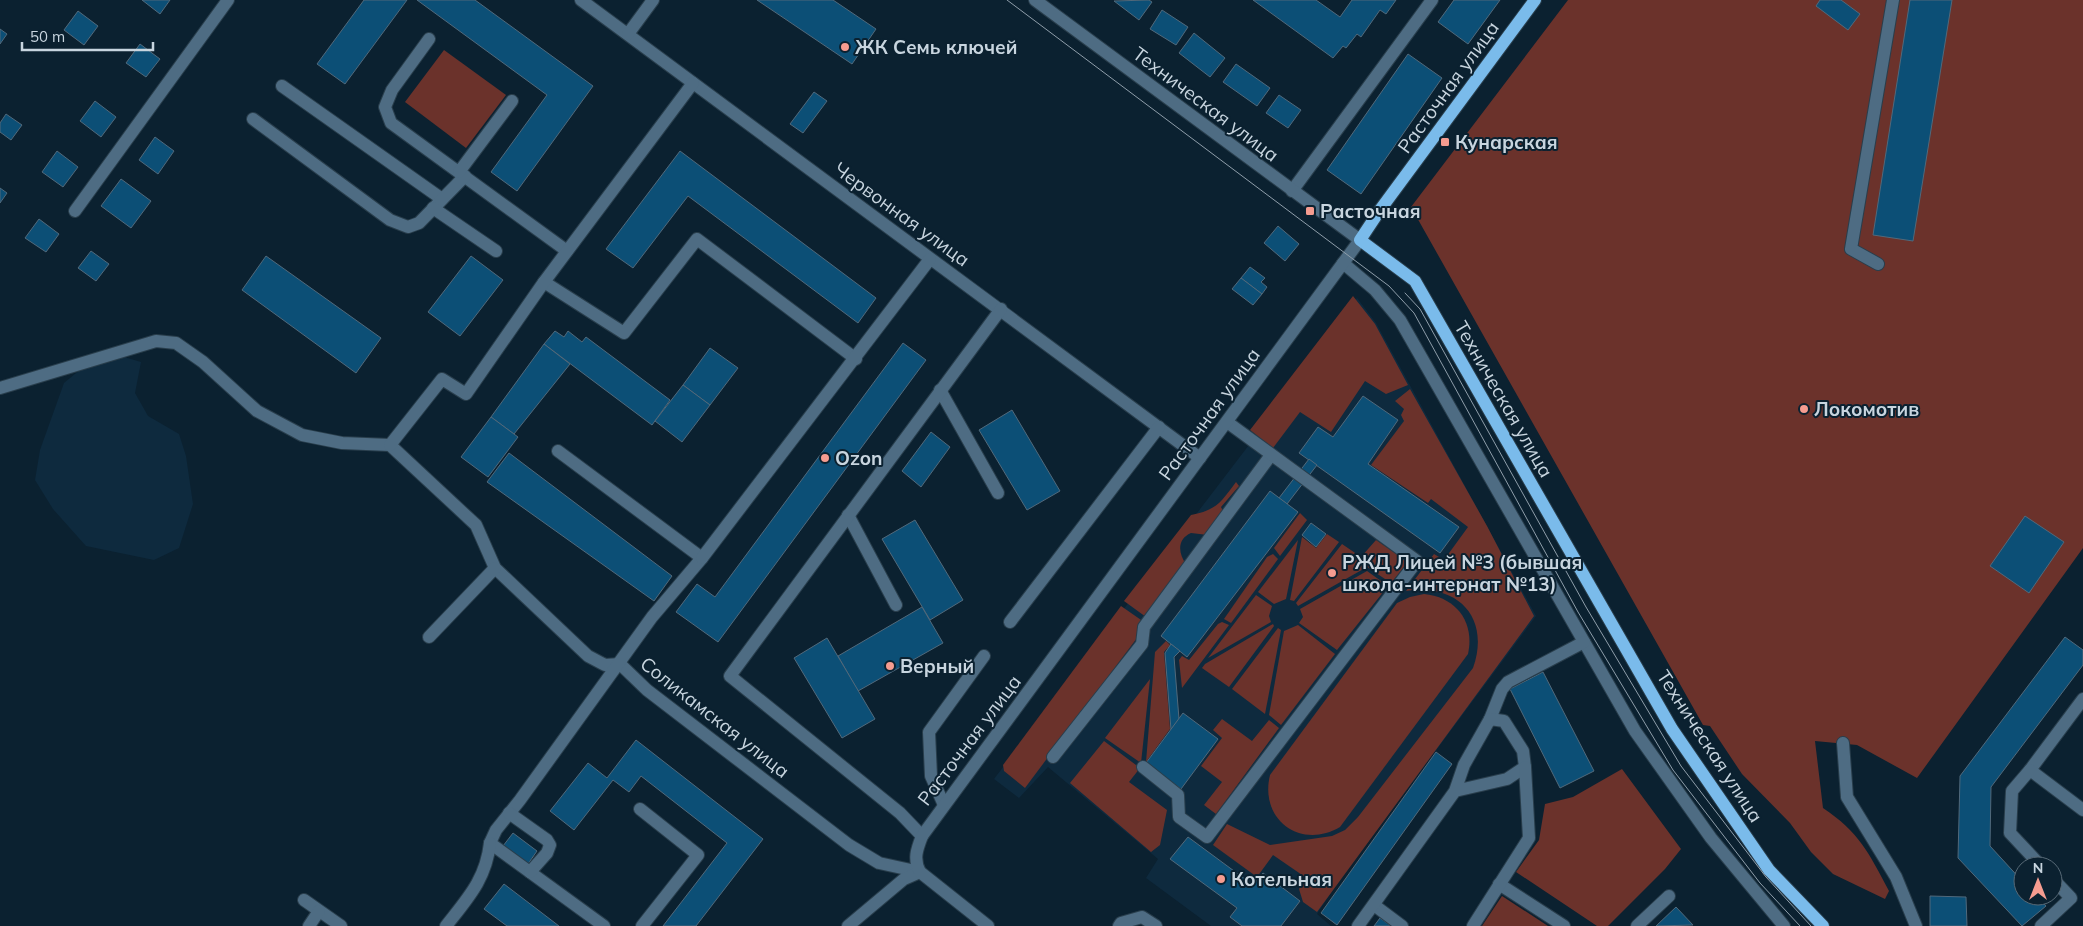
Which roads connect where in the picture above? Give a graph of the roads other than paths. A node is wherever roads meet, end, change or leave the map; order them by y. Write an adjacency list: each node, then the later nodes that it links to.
1 (228, 0): 17 (street)
2 (581, 0): 8 (street, Червонная улица)
3 (653, 0): 8 (street)
4 (1035, 0): 15 (street, Техническая улица)
5 (1432, 0): 15 (street)
6 (1535, 0): 18 (main road, Расточная улица)
7 (1893, 0): 23 (street)
8 (628, 34): 10 (street, Червонная улица)
9 (428, 39): 14 (street)
10 (693, 84): 20 (street); 21 (street, Червонная улица)
11 (282, 86): 16 (street)
12 (512, 101): 14 (street)
13 (253, 119): 16 (street)
14 (462, 174): 16 (street); 20 (street)
15 (1292, 191): 18 (street, Техническая улица)
16 (438, 204): 19 (street)
17 (75, 211)
18 (1360, 240): 22 (street, Расточная улица); 85 (main road, Техническая улица)
19 (496, 251)
20 (567, 251): 24 (street)
21 (930, 259): 25 (street, Червонная улица); 26 (street)
22 (1343, 263): 29 (street, Расточная улица); 42 (street)
23 (1878, 264)
24 (544, 282): 26 (street); 31 (street)
25 (1001, 309): 28 (street); 30 (street, Червонная улица)
26 (856, 359): 37 (street)
27 (0, 388): 31 (street)
28 (940, 390): 35 (street); 36 (street)
29 (1227, 422): 33 (street); 34 (street, Расточная улица)
30 (1158, 427): 34 (street, Червонная улица); 40 (street)
31 (390, 445): 38 (street, Соликамская улица)
32 (558, 451): 37 (street)
33 (1271, 455): 48 (street); 50 (street)
34 (1200, 458): 53 (street, Расточная улица)
35 (998, 493)
36 (848, 515): 39 (street); 57 (street)
37 (702, 558): 44 (street)
38 (495, 568): 41 (street); 44 (street, Соликамская улица)
39 (896, 605)
40 (1010, 622)
41 (429, 637)
42 (1584, 642): 46 (street); 84 (street)
43 (984, 656): 53 (street)
44 (620, 664): 56 (street); 61 (street, Соликамская улица)
45 (2083, 699): 51 (street)
46 (1490, 719): 49 (street); 52 (street)
47 (1843, 743): 86 (street)
48 (1053, 757)
49 (1525, 766): 52 (street); 62 (street)
50 (1143, 767)
51 (2030, 770): 55 (street); 59 (street)
52 (1455, 791): 66 (street)
53 (944, 805): 57 (street, Расточная улица)
54 (640, 809): 74 (street)
55 (2083, 810)
56 (509, 813): 58 (street); 60 (street)
57 (922, 836): 61 (street, Расточная улица)
58 (490, 843): 60 (street); 72 (street)
59 (2032, 856)
60 (530, 872): 73 (street)
61 (920, 872): 75 (street); 76 (street, Соликамская улица)
62 (1499, 884): 81 (street); 82 (street)
63 (2063, 890): 67 (street)
64 (1669, 896): 83 (street)
65 (304, 900): 69 (street)
66 (1374, 905): 79 (street); 80 (street)
67 (2063, 905)
68 (2062, 906): 87 (street)
69 (319, 911): 70 (street); 71 (street)
70 (309, 926)
71 (341, 926)
72 (446, 926)
73 (604, 926)
74 (642, 926)
75 (848, 926)
76 (988, 926)
77 (1119, 926): 78 (street)
78 (1156, 926)
79 (1358, 926)
80 (1402, 926)
81 (1473, 926)
82 (1564, 926)
83 (1637, 926)
84 (1784, 926)
85 (1822, 926)
86 (1916, 926)
87 (2041, 926)

